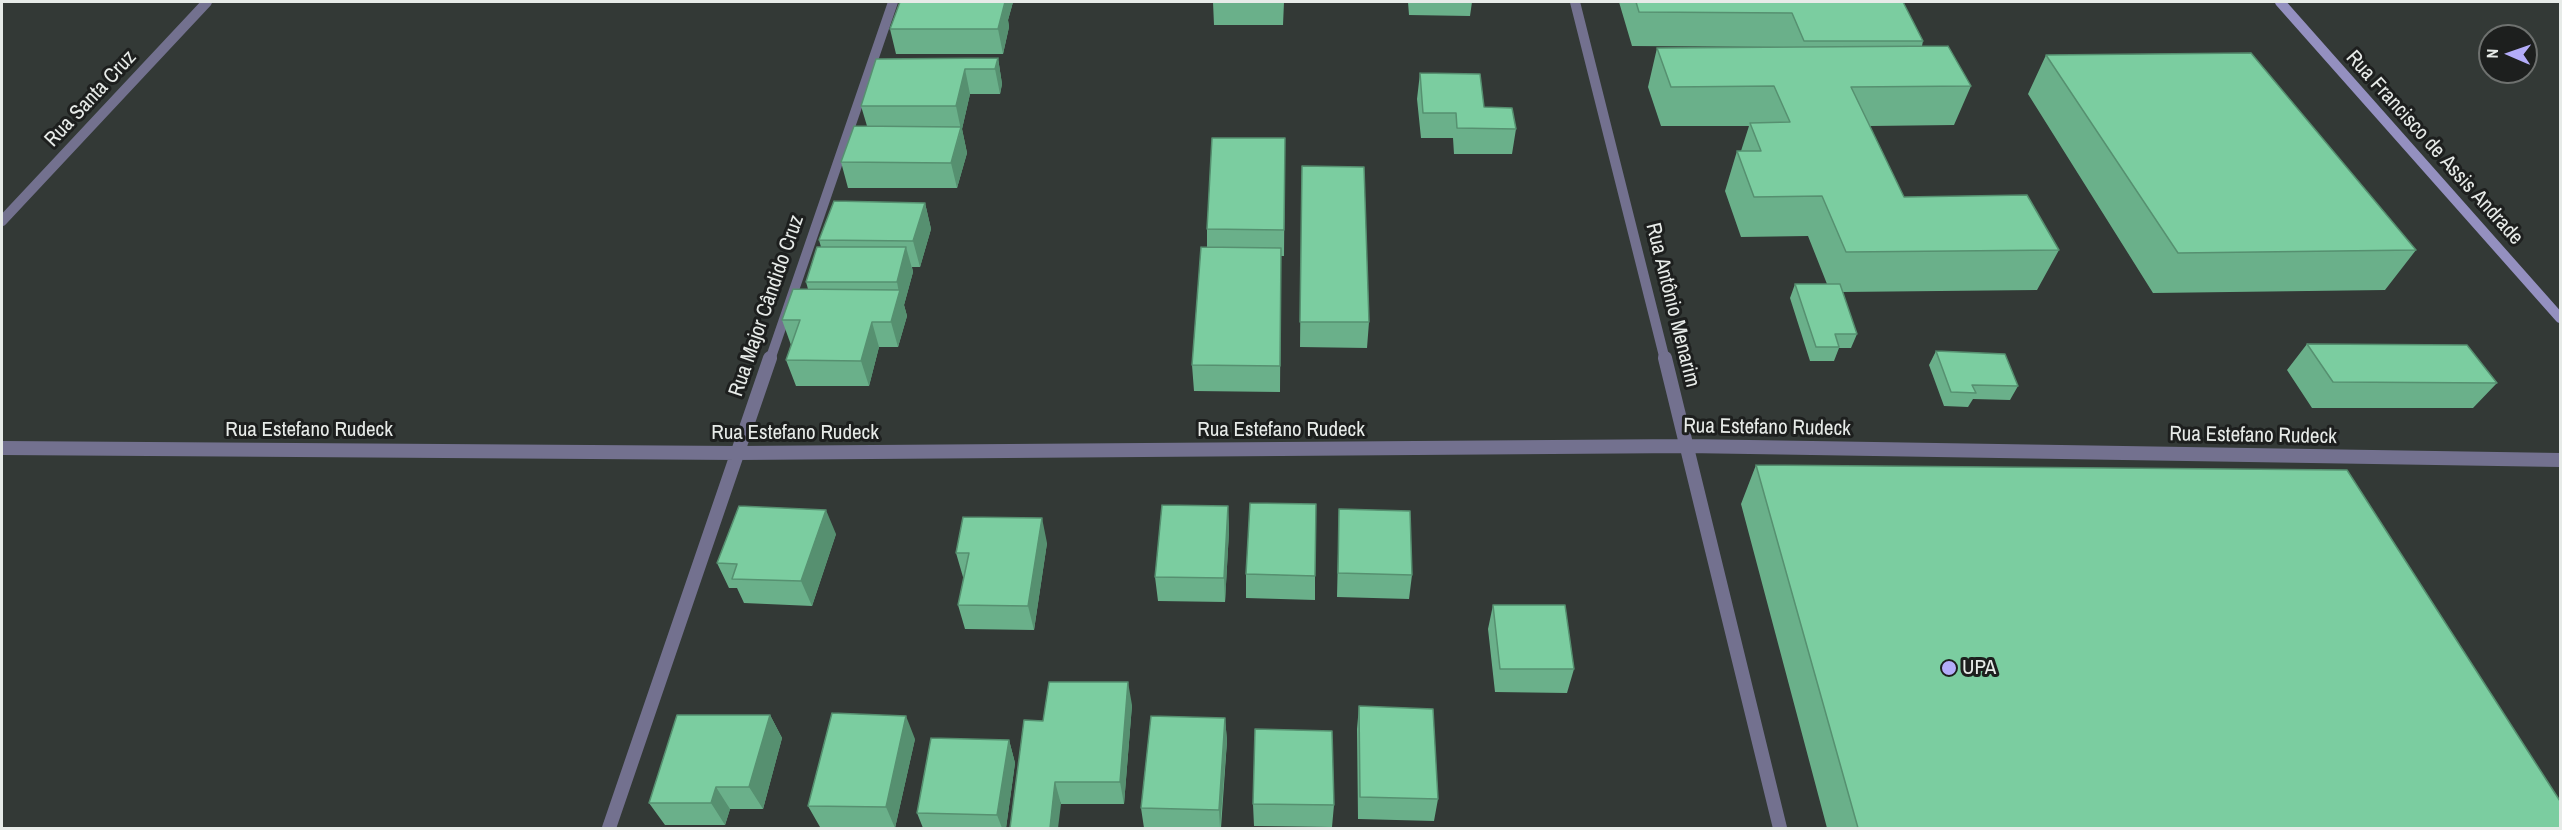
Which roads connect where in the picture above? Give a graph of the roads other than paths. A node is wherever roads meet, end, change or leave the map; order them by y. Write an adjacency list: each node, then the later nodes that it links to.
1 (207, 2): 5 (street, Rua Santa Cruz)
2 (893, 2): 9 (street, Rua Major Cândido Cruz)
3 (1575, 2): 7 (street, Rua Antônio Menarim)
4 (2280, 2): 6 (main road, Rua Francisco de Assis Andrade)
5 (2, 221)
6 (2560, 318)
7 (1687, 446): 9 (street, Rua Estefano Rudeck); 10 (street, Rua Estefano Rudeck); 12 (street, Rua Antônio Menarim)
8 (2, 448): 9 (street, Rua Estefano Rudeck)
9 (737, 453): 11 (street, Rua Major Cândido Cruz)
10 (2560, 460)
11 (609, 828)
12 (1780, 828)

